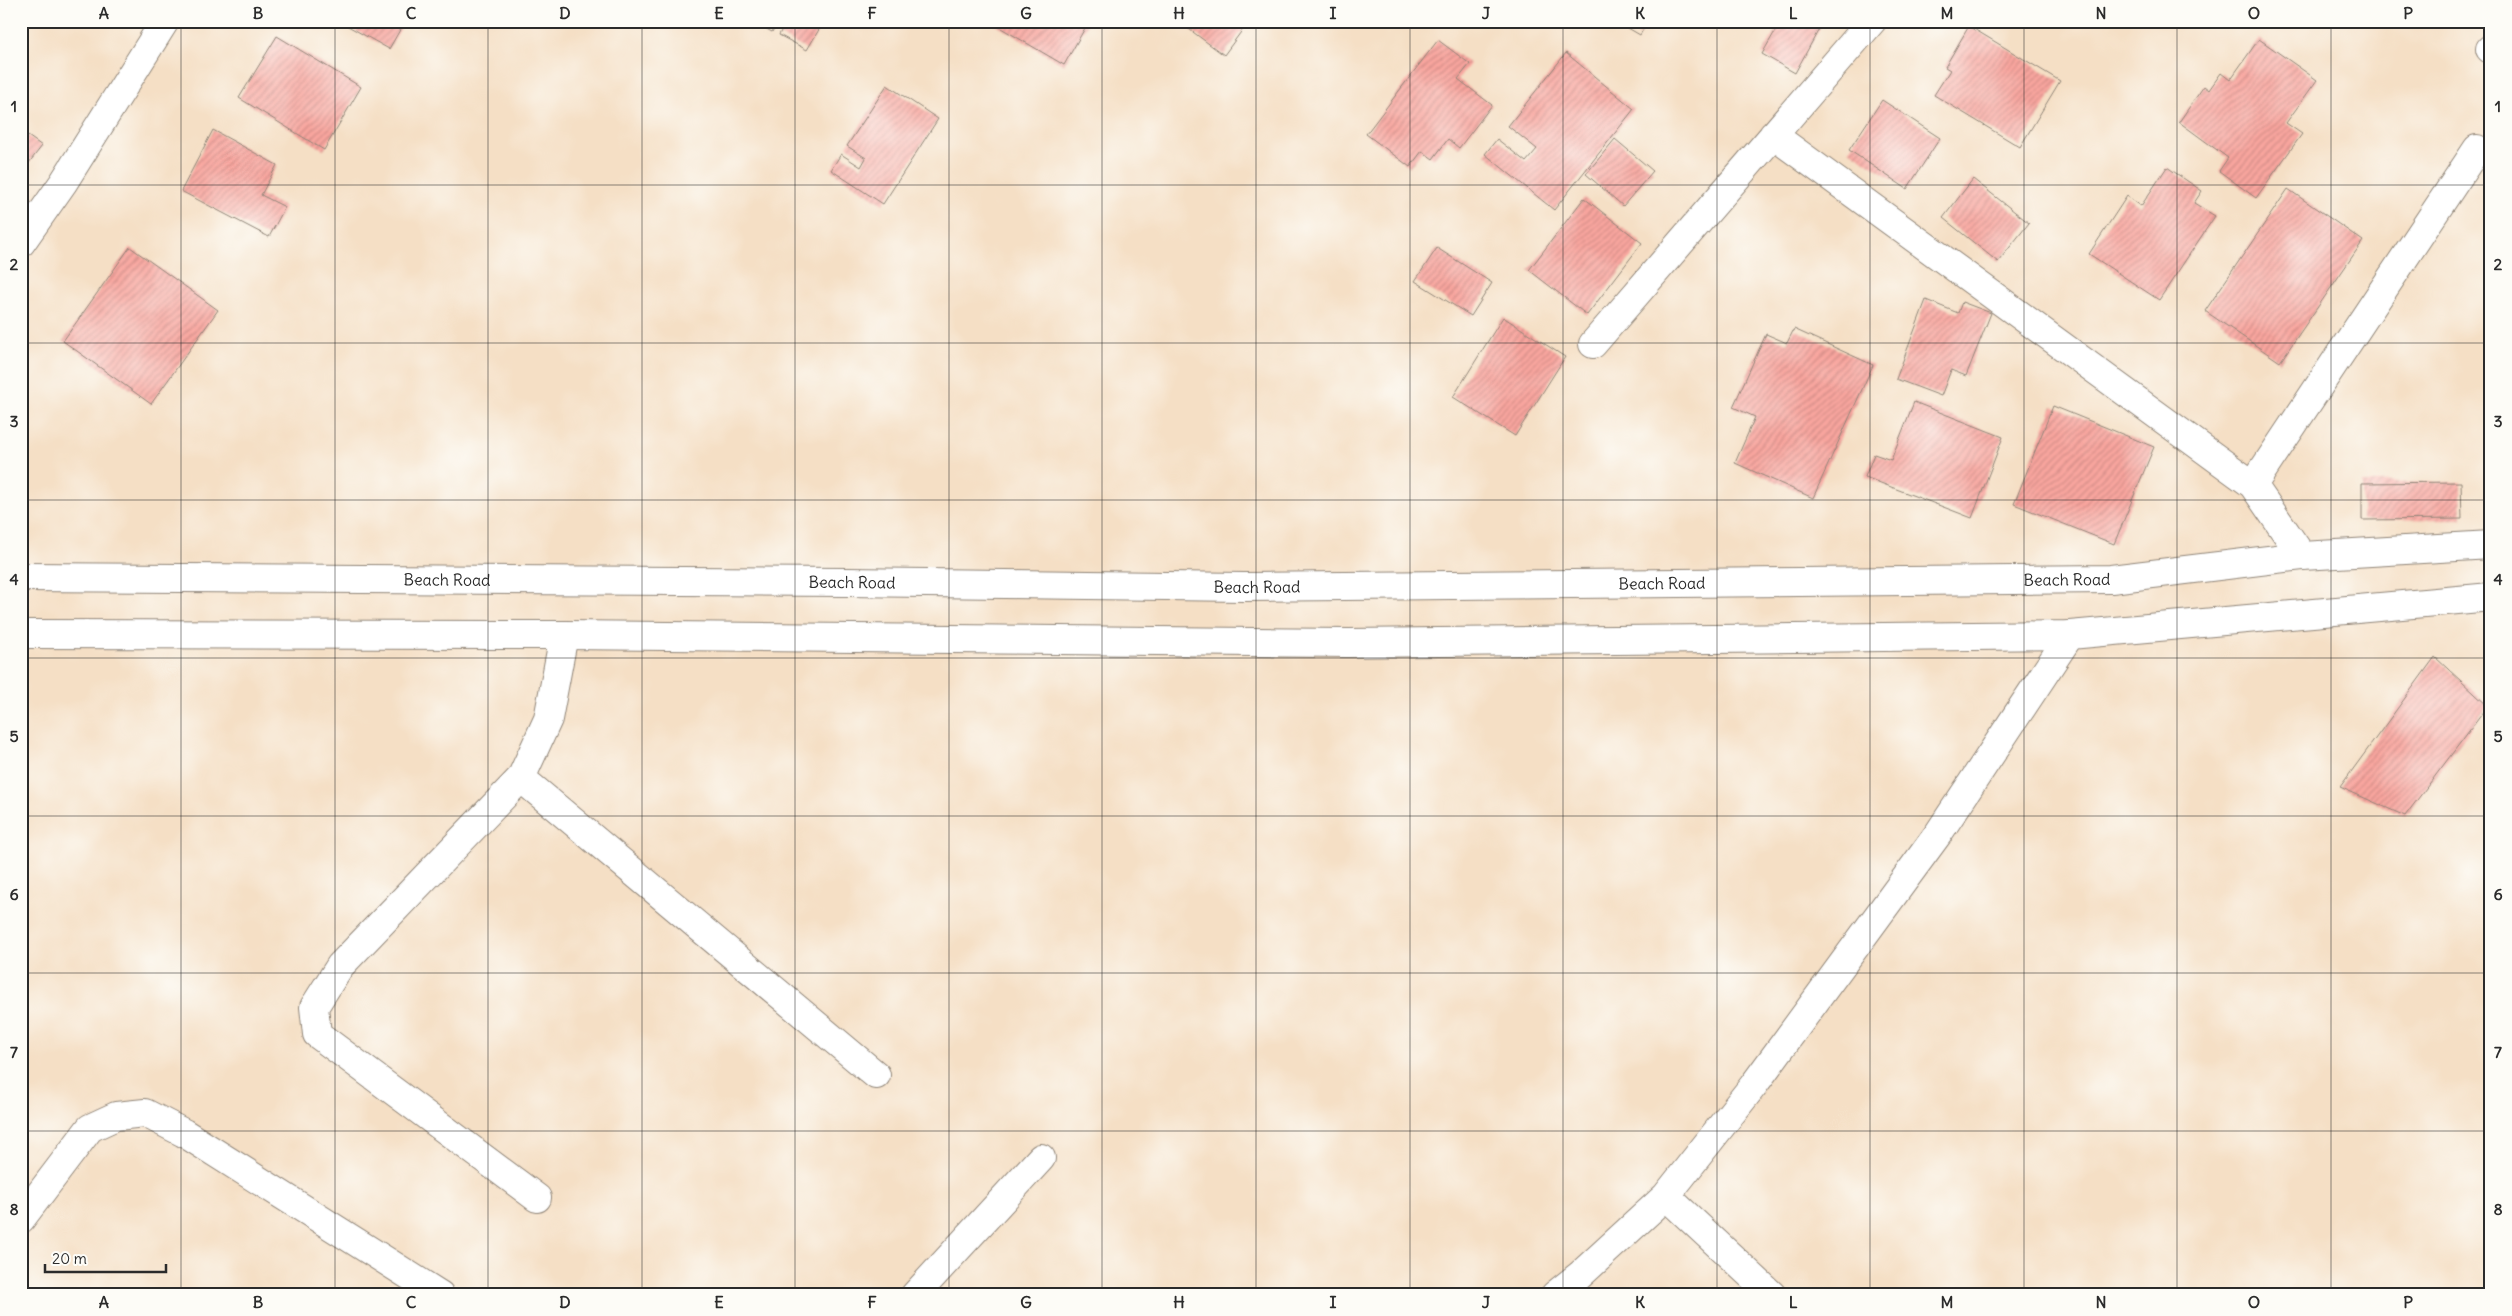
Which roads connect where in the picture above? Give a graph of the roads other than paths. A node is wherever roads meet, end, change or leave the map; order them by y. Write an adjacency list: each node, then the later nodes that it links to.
1 (165, 21): 5 (main road)
2 (1872, 21): 3 (main road)
3 (1773, 135): 6 (main road); 7 (main road)
4 (2477, 149): 7 (main road)
5 (21, 243)
6 (1593, 344)
7 (2253, 485): 9 (main road)
8 (2491, 545): 9 (main road, Beach Road)
9 (2302, 556): 10 (main road, Beach Road)
10 (21, 576)
11 (2491, 597): 13 (main road)
12 (21, 634): 14 (main road)
13 (2070, 634): 14 (main road); 18 (main road)
14 (564, 635): 15 (main road)
15 (521, 778): 16 (main road); 19 (main road)
16 (876, 1074)
17 (1041, 1158): 22 (main road)
18 (1666, 1196): 23 (main road); 24 (main road)
19 (537, 1198)
20 (21, 1218): 21 (main road)
21 (440, 1295)
22 (915, 1295)
23 (1555, 1295)
24 (1772, 1295)

